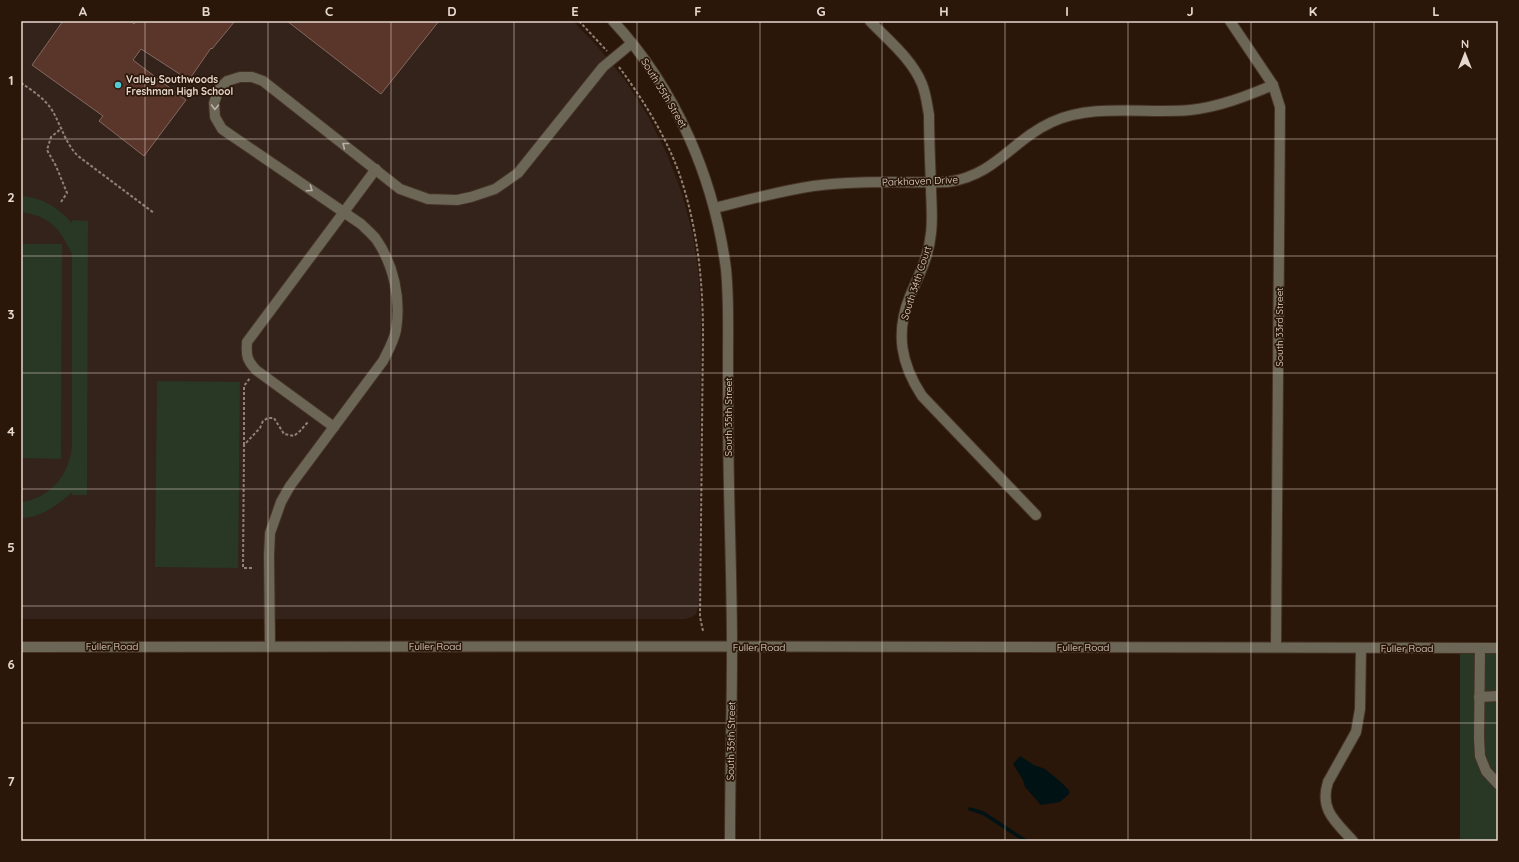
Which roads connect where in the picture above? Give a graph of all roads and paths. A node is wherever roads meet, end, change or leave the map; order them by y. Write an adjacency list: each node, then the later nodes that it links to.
1 (579, 21): 6 (path)
2 (613, 21): 5 (street, South 35th Street)
3 (870, 21): 11 (street, South 34th Court)
4 (1230, 21): 8 (street, South 33rd Street)
5 (632, 43): 6 (street); 13 (street, South 35th Street)
6 (613, 58): 10 (street); 22 (path)
7 (21, 83): 9 (path)
8 (1273, 85): 11 (street, Parkhaven Drive); 26 (street, South 33rd Street)
9 (62, 128): 12 (path); 15 (path)
10 (376, 169): 14 (street); 14 (street, one-way to 14)
11 (930, 182): 13 (street, Parkhaven Drive); 20 (street, South 34th Court)
12 (61, 202)
13 (714, 208): 25 (street, South 35th Street)
14 (344, 212): 18 (street); 18 (street)
15 (154, 213)
16 (251, 378): 19 (path)
17 (309, 420): 19 (path)
18 (334, 427): 23 (street)
19 (244, 445): 21 (path)
20 (1036, 515)
21 (252, 568)
22 (703, 631)
23 (270, 645): 24 (street, Fuller Road); 25 (street, Fuller Road)
24 (21, 647)
25 (732, 647): 26 (street, Fuller Road); 33 (street, South 35th Street)
26 (1276, 647): 27 (street, Fuller Road)
27 (1361, 648): 28 (street, Fuller Road); 34 (street)
28 (1480, 648): 29 (street, Fuller Road); 30 (street)
29 (1498, 648)
30 (1479, 696): 31 (street); 32 (street)
31 (1498, 696)
32 (1498, 784)
33 (730, 841)
34 (1353, 841)

